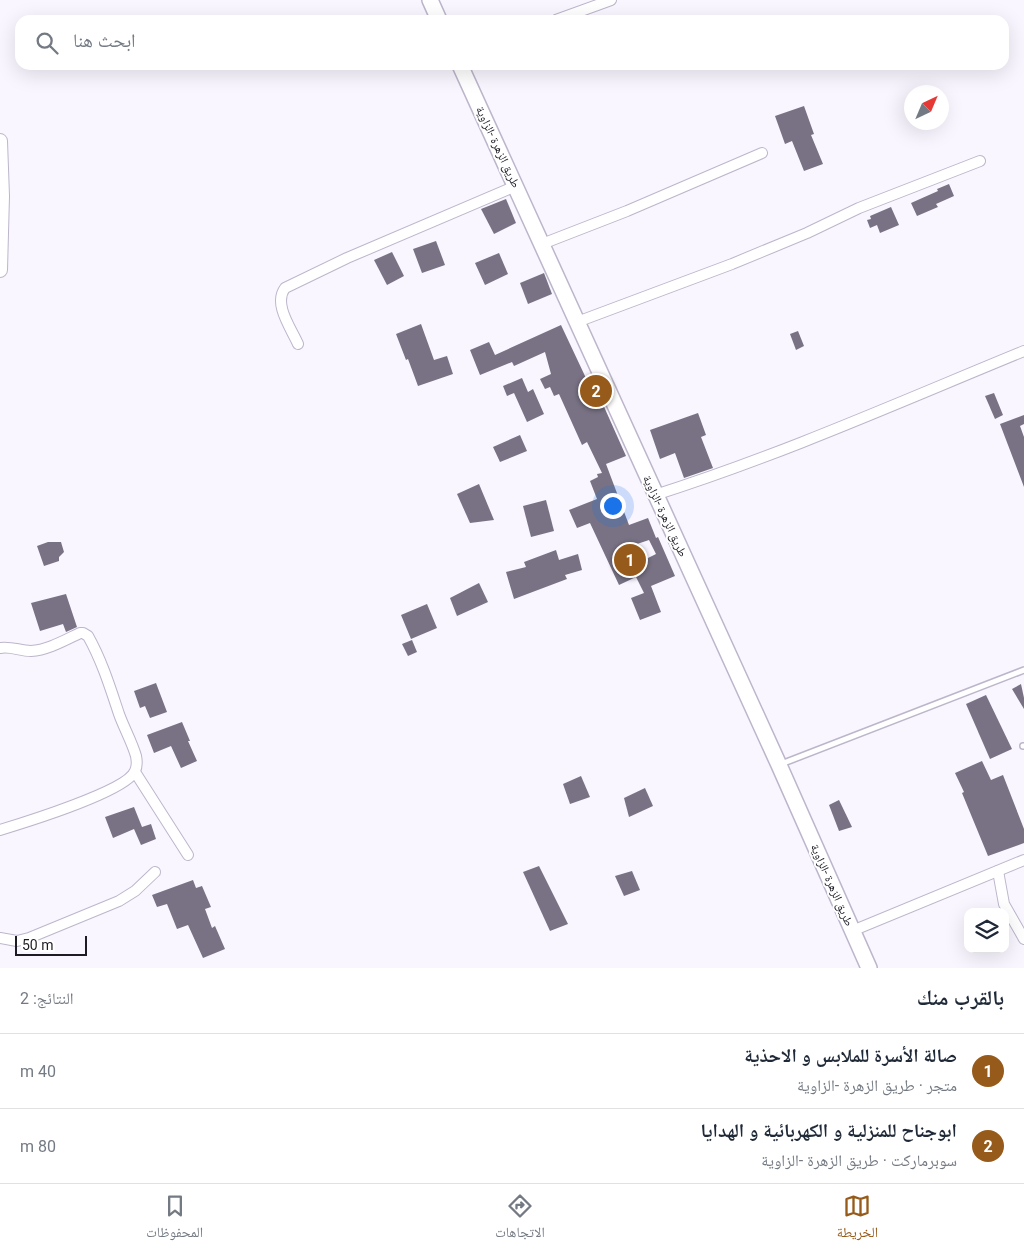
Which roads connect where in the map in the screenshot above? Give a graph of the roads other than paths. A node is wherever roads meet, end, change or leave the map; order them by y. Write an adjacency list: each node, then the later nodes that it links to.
1 (430, 0): 3 (main road)
2 (611, 0): 4 (street)
3 (437, 15)
4 (570, 15)
5 (462, 70): 9 (main road, طريق الزهرة -الزاوية)
6 (0, 141): 11 (main road)
7 (762, 153): 10 (street)
8 (980, 161): 12 (street)
9 (516, 186): 10 (main road, طريق الزهرة -الزاوية); 13 (street)
10 (542, 244): 12 (main road, طريق الزهرة -الزاوية)
11 (0, 270)
12 (577, 322): 15 (main road, طريق الزهرة -الزاوية)
13 (298, 344)
14 (1024, 351): 15 (street)
15 (655, 495): 18 (main road, طريق الزهرة -الزاوية)
16 (0, 648): 19 (street)
17 (1024, 670): 18 (lane)
18 (779, 765): 25 (main road, طريق الزهرة -الزاوية)
19 (135, 772): 20 (street); 21 (street)
20 (0, 830)
21 (188, 855)
22 (1024, 860): 24 (street)
23 (155, 872): 26 (street)
24 (998, 872): 25 (street); 27 (street)
25 (852, 931): 28 (main road, طريق الزهرة -الزاوية)
26 (0, 938)
27 (1024, 939)
28 (869, 968)

